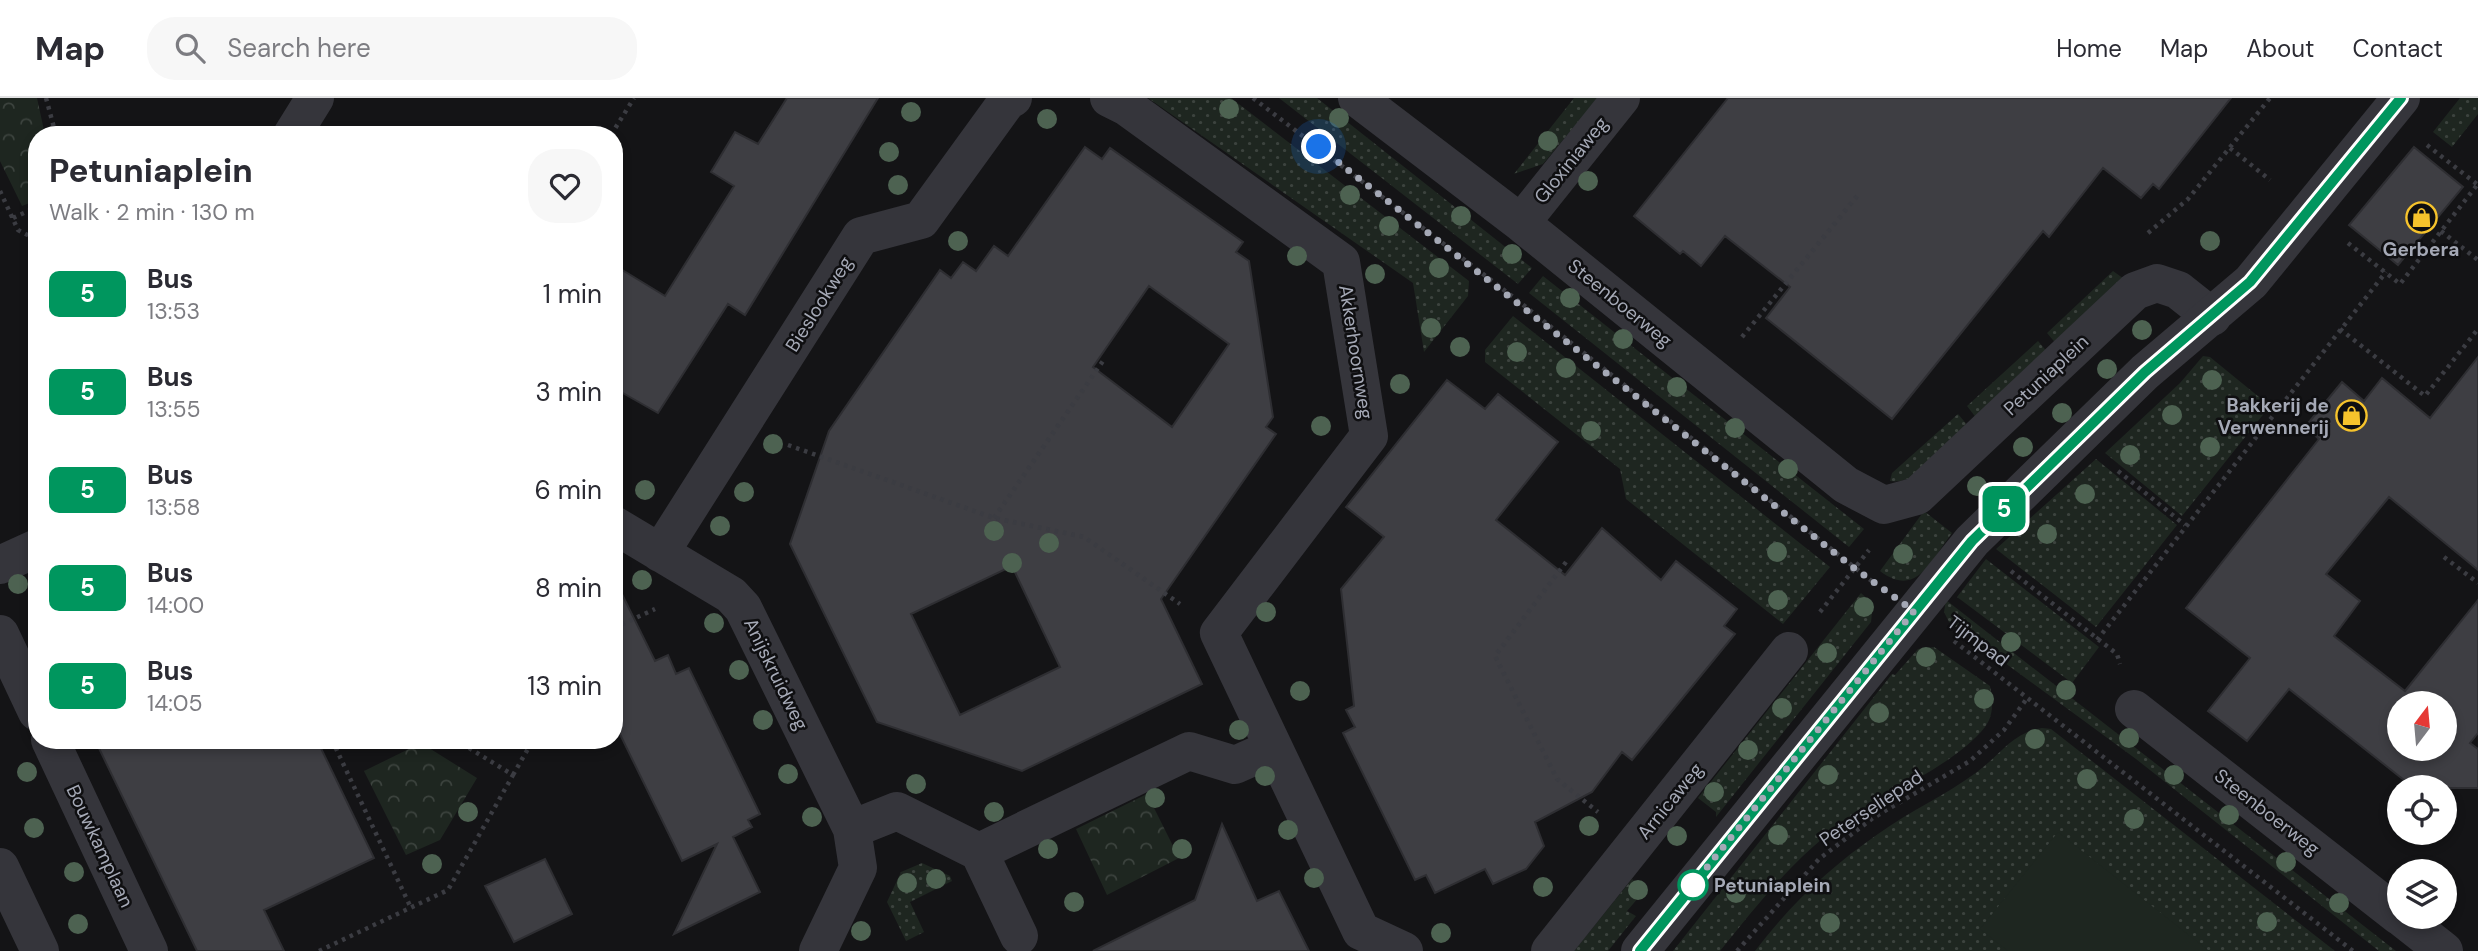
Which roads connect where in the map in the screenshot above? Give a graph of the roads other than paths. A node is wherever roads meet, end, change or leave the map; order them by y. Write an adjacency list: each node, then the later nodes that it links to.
1 (314, 98): 7 (street)
2 (1013, 98): 13 (street, Bieslookweg)
3 (1109, 98): 19 (street, Akkerhoornweg)
4 (1357, 98): 8 (street, Steenboerweg)
5 (1620, 98): 8 (street, Gloxiniaweg)
6 (2395, 106): 9 (street)
7 (297, 126)
8 (1521, 223): 10 (street, Steenboerweg)
9 (2212, 317): 10 (street, Petuniaplein); 32 (street)
10 (1884, 505)
11 (623, 530): 13 (street, Anijskruidweg)
12 (28, 552): 14 (street)
13 (660, 553): 21 (street, Anijskruidweg)
14 (0, 565)
15 (0, 634): 17 (street)
16 (1789, 652): 31 (street, Arnicaweg)
17 (28, 693)
18 (2134, 709): 24 (street, Steenboerweg)
19 (1273, 748): 22 (street); 30 (street)
20 (54, 749): 28 (street, Bouwkamplaan)
21 (852, 830): 22 (street); 29 (street, Anijskruidweg)
22 (979, 852): 26 (street)
23 (0, 867): 27 (street)
24 (2387, 906)
25 (2416, 929): 33 (street, Steenboerweg)
26 (1020, 936)
27 (40, 951)
28 (149, 951)
29 (818, 951)
30 (1404, 951)
31 (1550, 951)
32 (1640, 951)
33 (2444, 951)

